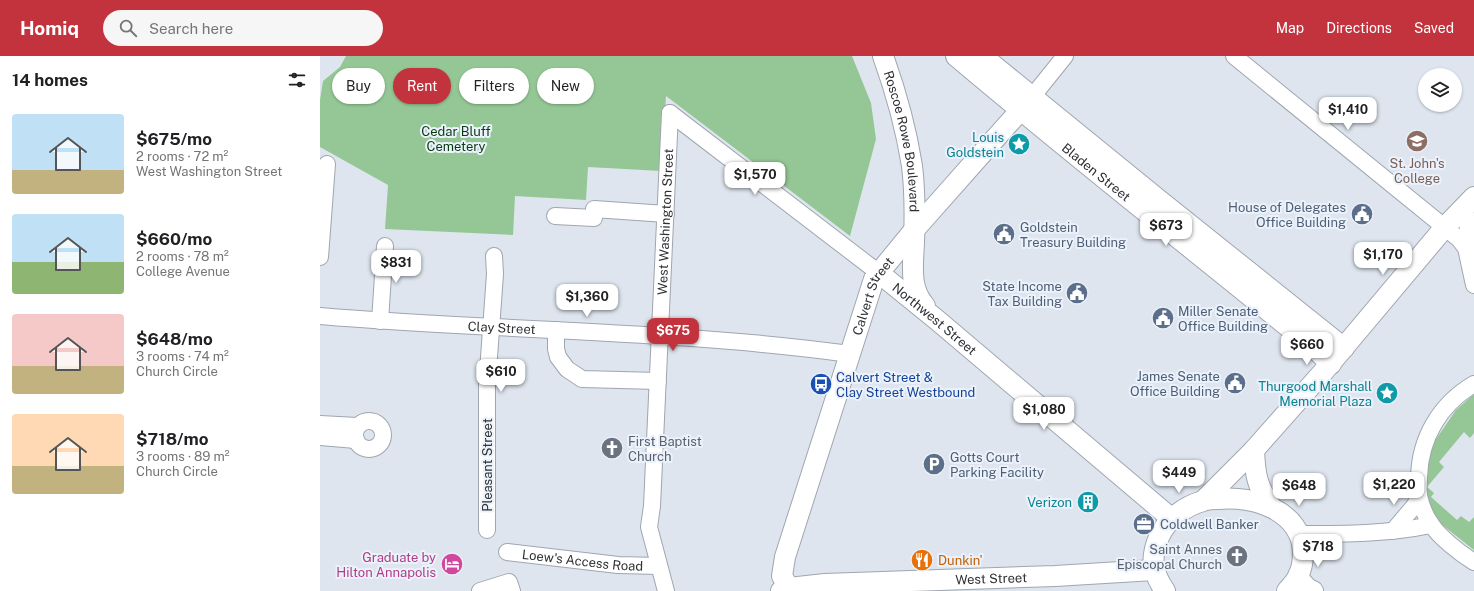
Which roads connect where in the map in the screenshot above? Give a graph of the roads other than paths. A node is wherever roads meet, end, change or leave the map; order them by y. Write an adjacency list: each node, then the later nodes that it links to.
1 (883, 56): 13 (main road, Roscoe Rowe Boulevard)
2 (956, 56): 6 (main road, Bladen Street)
3 (982, 56): 6 (main road, Bladen Street)
4 (1065, 56): 6 (street, Calvert Street)
5 (1234, 56): 12 (street)
6 (1026, 104): 13 (main road, Calvert Street); 26 (main road, Bladen Street); 28 (main road, Bladen Street)
7 (670, 113): 10 (street, West Washington Street); 18 (street, Northwest Street)
8 (324, 173): 17 (street)
9 (1469, 202): 12 (main road); 15 (street)
10 (666, 214): 11 (street); 25 (street, West Washington Street)
11 (555, 216)
12 (1445, 227): 15 (street); 26 (main road)
13 (914, 229): 18 (main road, Calvert Street); 21 (main road, Roscoe Rowe Boulevard)
14 (385, 246): 22 (street)
15 (1466, 248): 19 (street)
16 (494, 256): 23 (street, Pleasant Street)
17 (320, 257)
18 (879, 273): 21 (main road, Northwest Street); 27 (main road, Calvert Street)
19 (1474, 284)
20 (320, 316): 22 (street, Clay Street)
21 (937, 320): 37 (main road, Northwest Street)
22 (380, 321): 23 (street, Clay Street)
23 (491, 327): 24 (street, Clay Street); 39 (street, Pleasant Street)
24 (556, 330): 25 (street, Clay Street); 29 (street)
25 (660, 335): 27 (street, Clay Street); 29 (street, West Washington Street)
26 (1344, 348): 28 (main road)
27 (850, 354): 47 (main road, Calvert Street)
28 (1330, 364): 33 (main road)
29 (658, 381): 44 (street, West Washington Street)
30 (1474, 384): 34 (street)
31 (320, 424): 32 (street)
32 (320, 437)
33 (1254, 450): 35 (main road); 36 (main road)
34 (1419, 495): 38 (street); 40 (street)
35 (1204, 500): 36 (main road); 37 (main road)
36 (1271, 507): 41 (main road)
37 (1172, 519): 45 (main road)
38 (1431, 525): 40 (street); 43 (street)
39 (487, 530)
40 (1393, 531): 41 (street)
41 (1300, 534): 46 (main road)
42 (507, 552): 44 (street, Loew's Access Road)
43 (1474, 562)
44 (659, 566): 50 (street, West Washington Street)
45 (1154, 570): 47 (main road, West Street); 51 (main road)
46 (1292, 585): 52 (main road)
47 (788, 590)
48 (480, 591): 49 (street)
49 (512, 591)
50 (666, 591)
51 (1165, 591)
52 (1313, 591)

